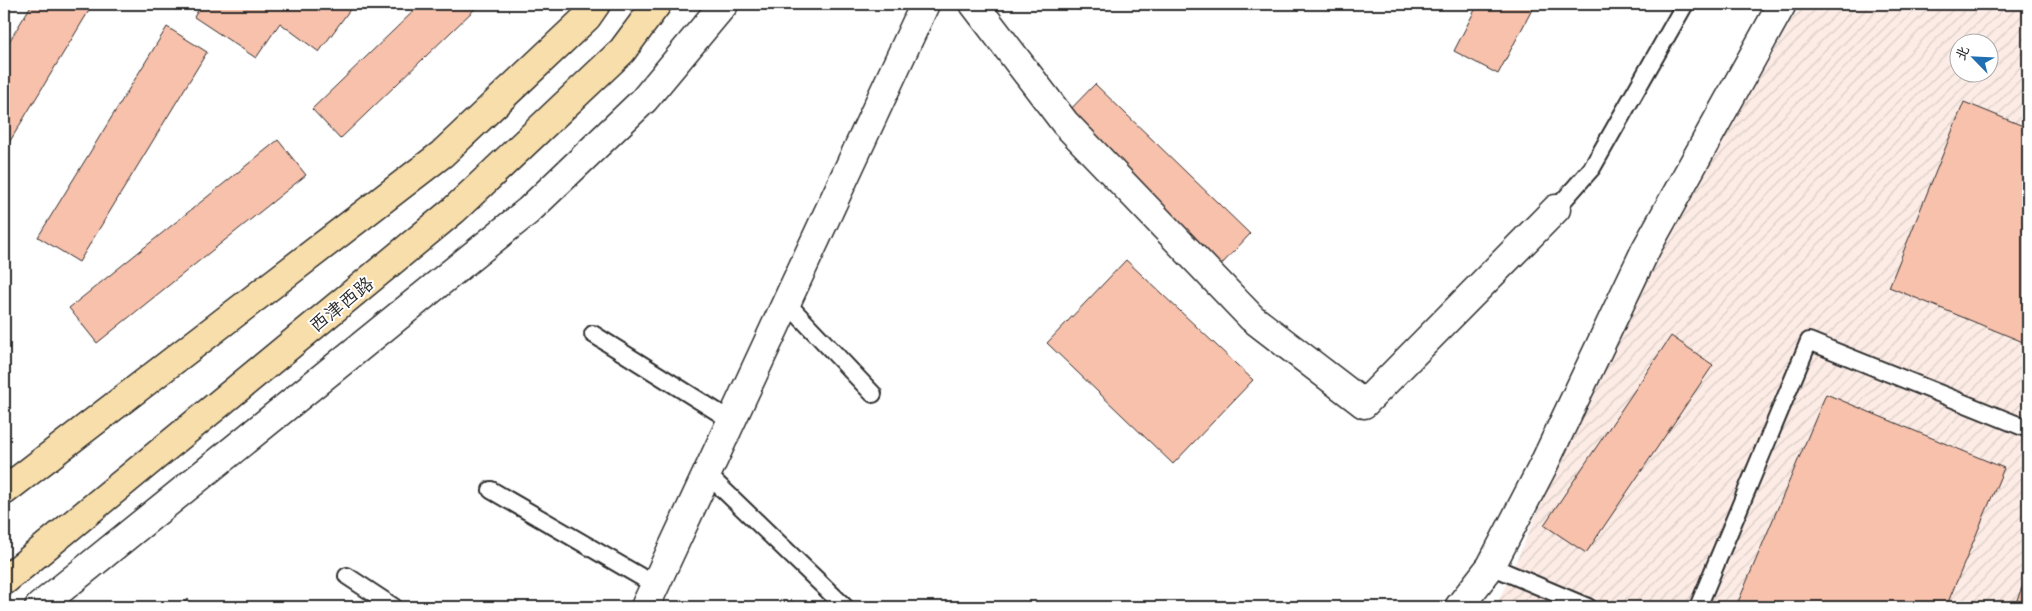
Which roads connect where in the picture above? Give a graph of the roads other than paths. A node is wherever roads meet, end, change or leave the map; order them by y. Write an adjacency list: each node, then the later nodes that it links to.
1 (596, 4): 16 (main road)
2 (656, 4): 19 (main road, 西津西路)
3 (724, 4): 21 (street)
4 (925, 4): 9 (street)
5 (974, 4): 8 (street)
6 (1685, 4): 8 (lane)
7 (1782, 4): 17 (street)
8 (1556, 208)
9 (786, 302): 11 (lane); 12 (street)
10 (592, 334): 12 (lane)
11 (873, 394)
12 (732, 421): 14 (street)
13 (2028, 429): 26 (lane)
14 (707, 474): 20 (street); 23 (lane)
15 (491, 490): 20 (lane)
16 (4, 491)
17 (1491, 566): 24 (street); 25 (lane)
18 (346, 576): 22 (lane)
19 (4, 581)
20 (650, 596)
21 (39, 607)
22 (394, 607)
23 (845, 607)
24 (1459, 607)
25 (1588, 607)
26 (1698, 607)

